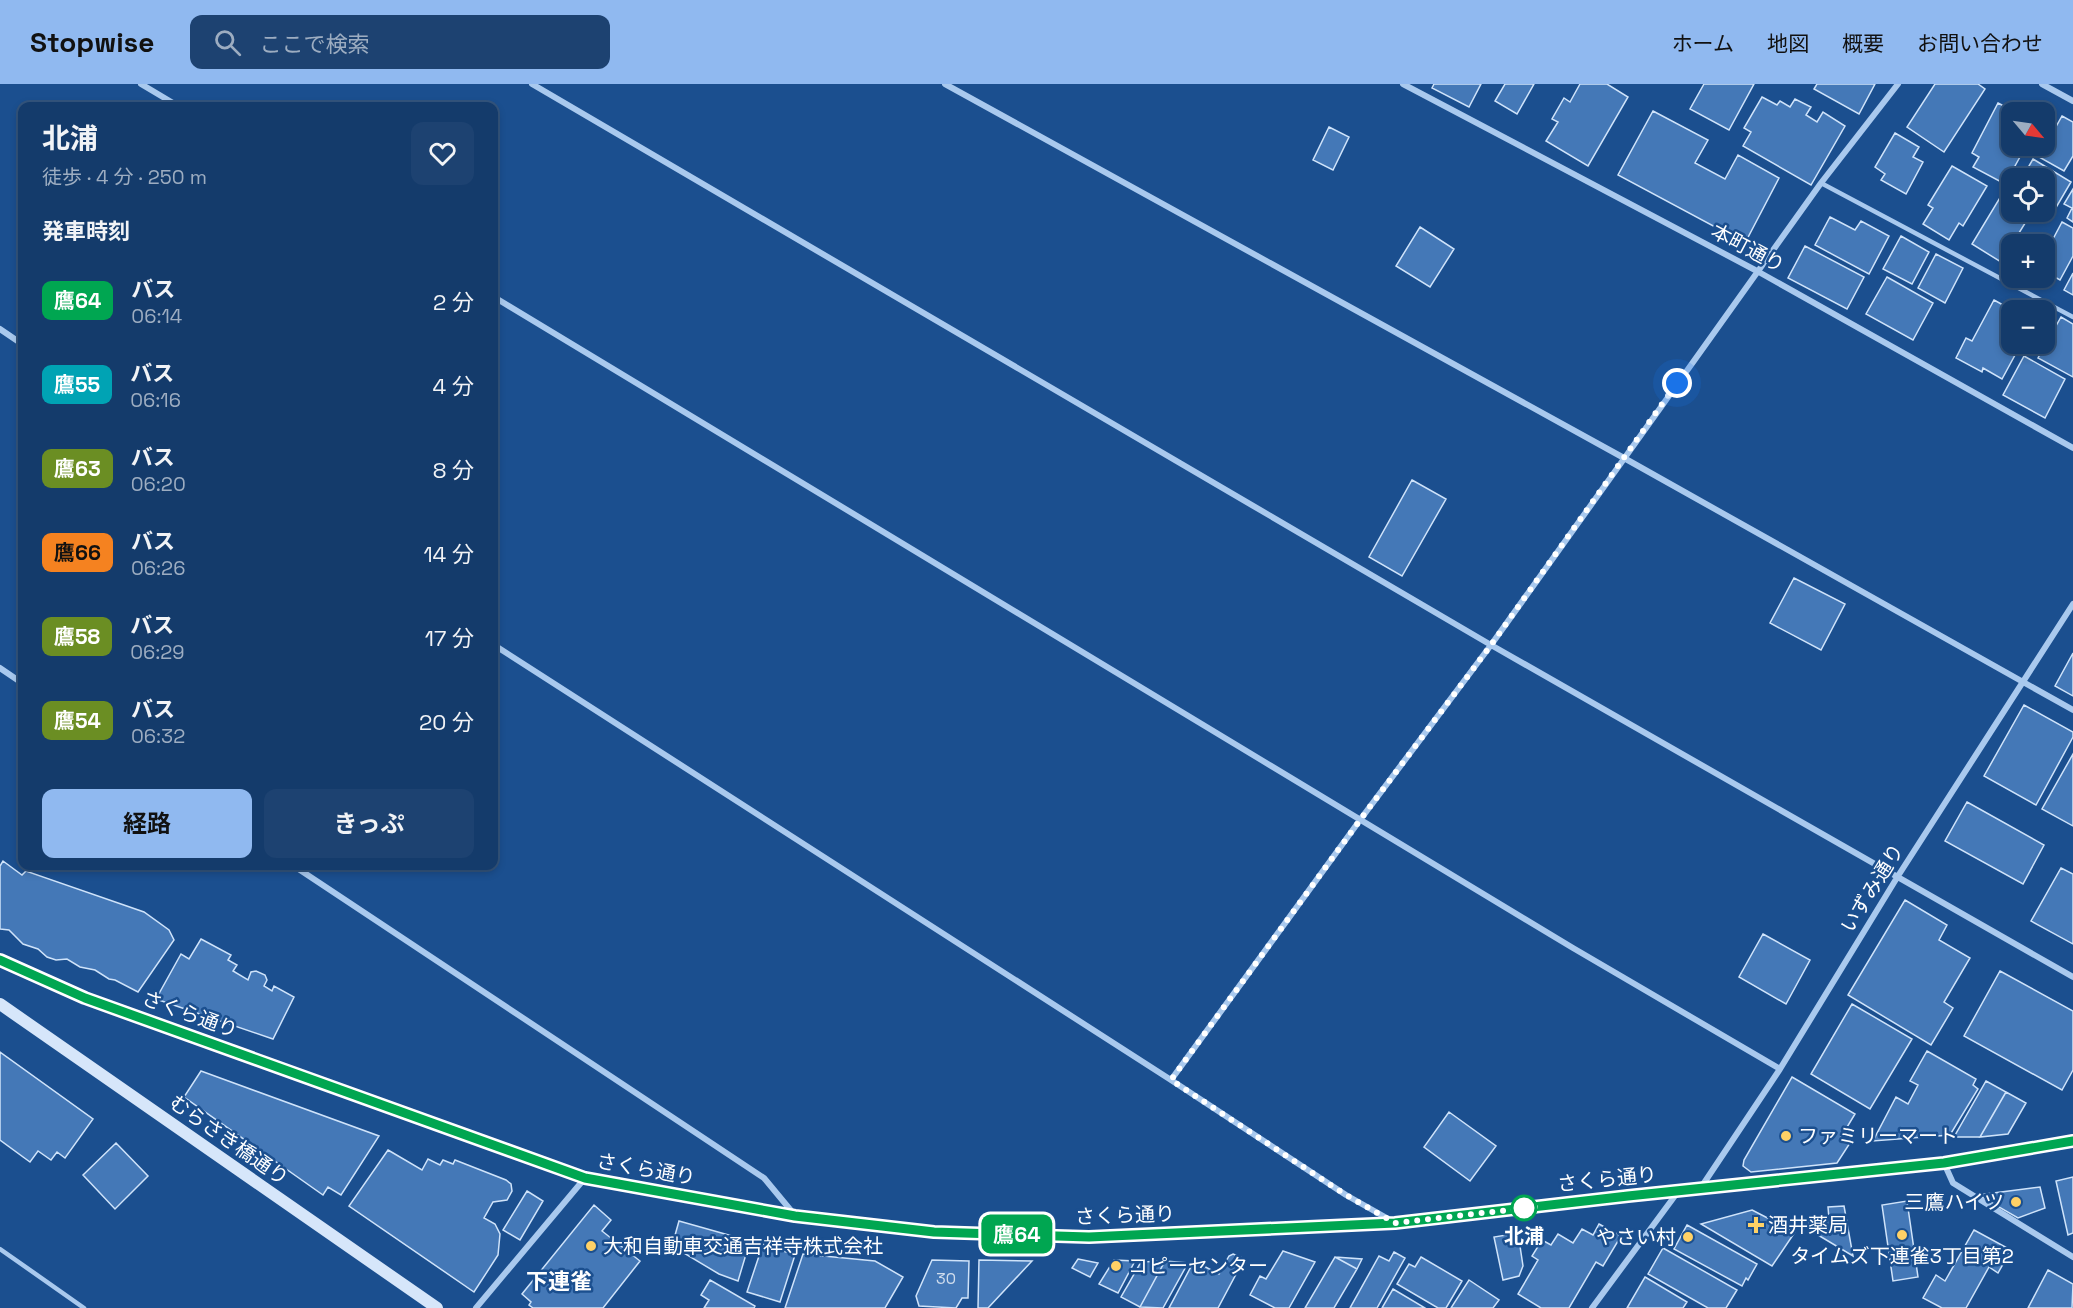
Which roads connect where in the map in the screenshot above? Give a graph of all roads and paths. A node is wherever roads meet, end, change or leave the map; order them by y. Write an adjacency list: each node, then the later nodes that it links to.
1 (141, 84): 8 (street)
2 (532, 84): 18 (street)
3 (945, 84): 16 (street)
4 (1403, 84): 10 (street, 本町通り)
5 (1898, 84): 9 (street)
6 (2042, 84): 7 (street)
7 (2073, 101)
8 (171, 102)
9 (1821, 183): 10 (street); 12 (lane)
10 (1757, 271): 15 (street, 本町通り); 16 (street)
11 (498, 299): 24 (street)
12 (2073, 317)
13 (0, 329): 14 (street)
14 (18, 341)
15 (2073, 448)
16 (1624, 458): 18 (street); 22 (street)
17 (2073, 604): 22 (street, いずみ通り)
18 (1491, 645): 24 (street); 26 (street)
19 (498, 648): 31 (street)
20 (0, 668): 21 (street)
21 (18, 680)
22 (2023, 682): 23 (street); 26 (street, いずみ通り)
23 (2073, 710)
24 (1360, 820): 30 (street); 31 (street)
25 (300, 870): 37 (street)
26 (1898, 876): 28 (street); 30 (street, いずみ通り)
27 (0, 960): 34 (street, さくら通り)
28 (2073, 977)
29 (0, 1004): 42 (street, むらさき橋通り)
30 (1780, 1069): 35 (street, いずみ通り)
31 (1171, 1080): 38 (street)
32 (2073, 1141): 33 (street, さくら通り)
33 (1944, 1163): 35 (street, さくら通り); 40 (street)
34 (585, 1178): 37 (street, さくら通り); 43 (street)
35 (1700, 1189): 36 (street, さくら通り)
36 (1679, 1191): 38 (street, さくら通り); 44 (street)
37 (795, 1216): 38 (street, さくら通り)
38 (1395, 1223)
39 (0, 1249): 41 (lane)
40 (2073, 1257)
41 (84, 1308)
42 (436, 1308)
43 (476, 1308)
44 (1592, 1308)

